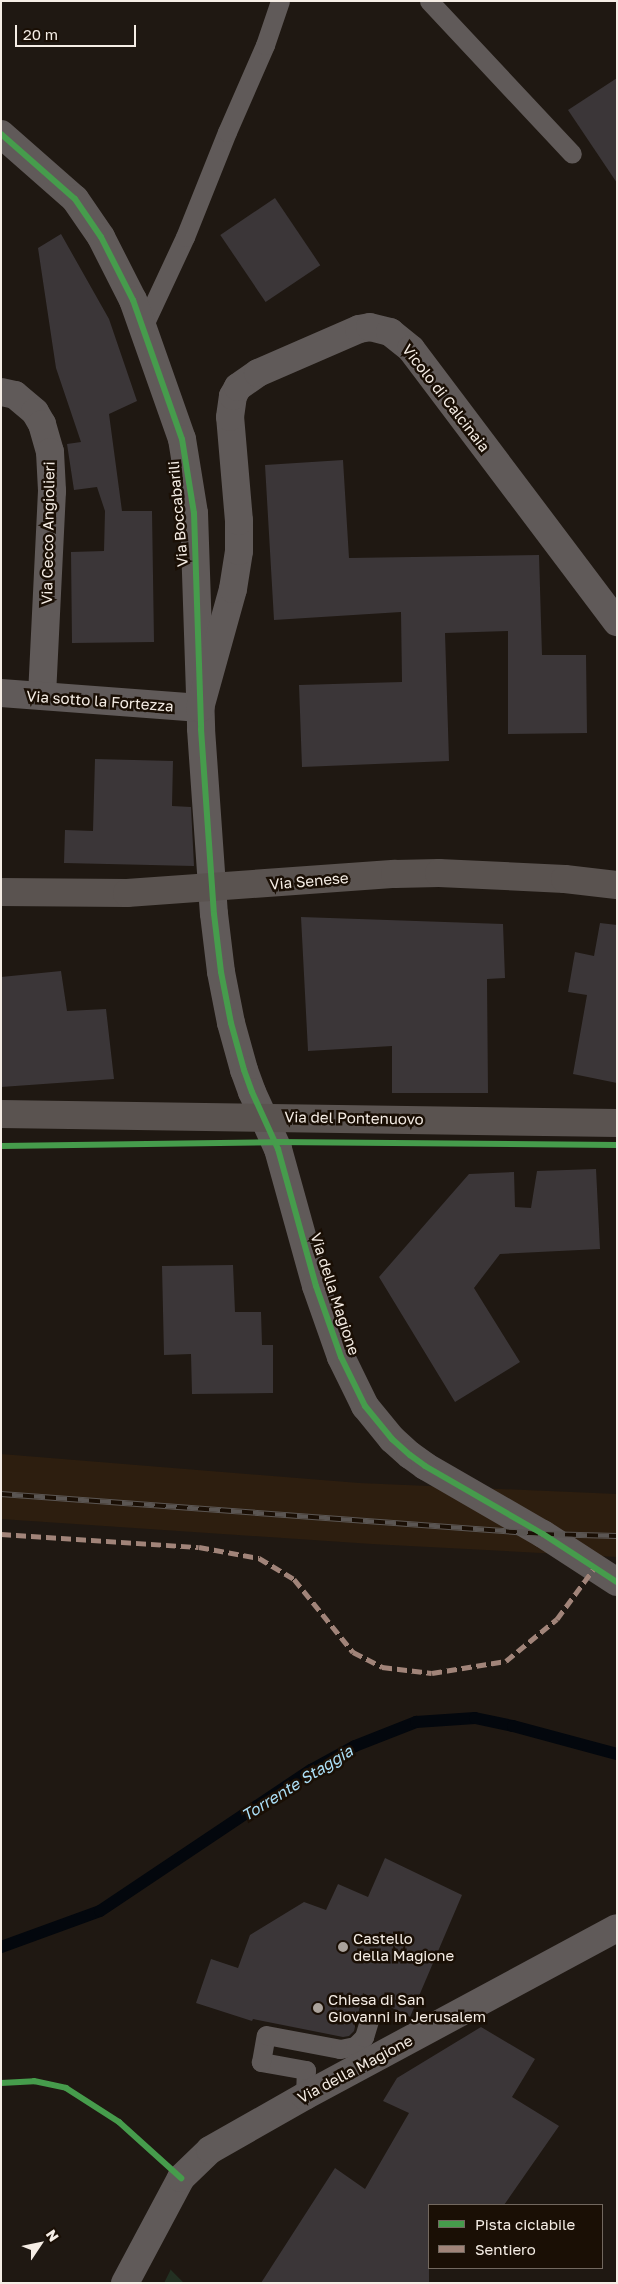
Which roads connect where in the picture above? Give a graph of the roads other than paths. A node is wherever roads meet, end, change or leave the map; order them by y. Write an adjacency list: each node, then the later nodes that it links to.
1 (280, 1): 5 (lane)
2 (429, 1): 4 (lane)
3 (1, 134): 5 (street, Via Boccabarili)
4 (572, 154)
5 (143, 328): 10 (street, Via Boccabarili)
6 (1, 392): 9 (street, Via Cecco Angiolieri)
7 (617, 622): 10 (street, Vicolo di Calcinaia)
8 (1, 693): 9 (street, Via sotto la Fortezza)
9 (42, 696): 10 (street, Via sotto la Fortezza)
10 (200, 708): 12 (street, Via Boccabarili)
11 (617, 885): 12 (main road, Via Senese)
12 (213, 888): 13 (main road, Via Senese); 15 (street, Via della Magione)
13 (1, 892)
14 (1, 1114): 15 (main road, Via del Pontenuovo)
15 (264, 1117): 16 (main road, Via del Pontenuovo); 17 (street, Via della Magione)
16 (617, 1123)
17 (617, 1582)
18 (617, 1928): 20 (street, Via della Magione)
19 (369, 2021): 20 (lane)
20 (305, 2096): 21 (street, Via della Magione)
21 (125, 2283)

